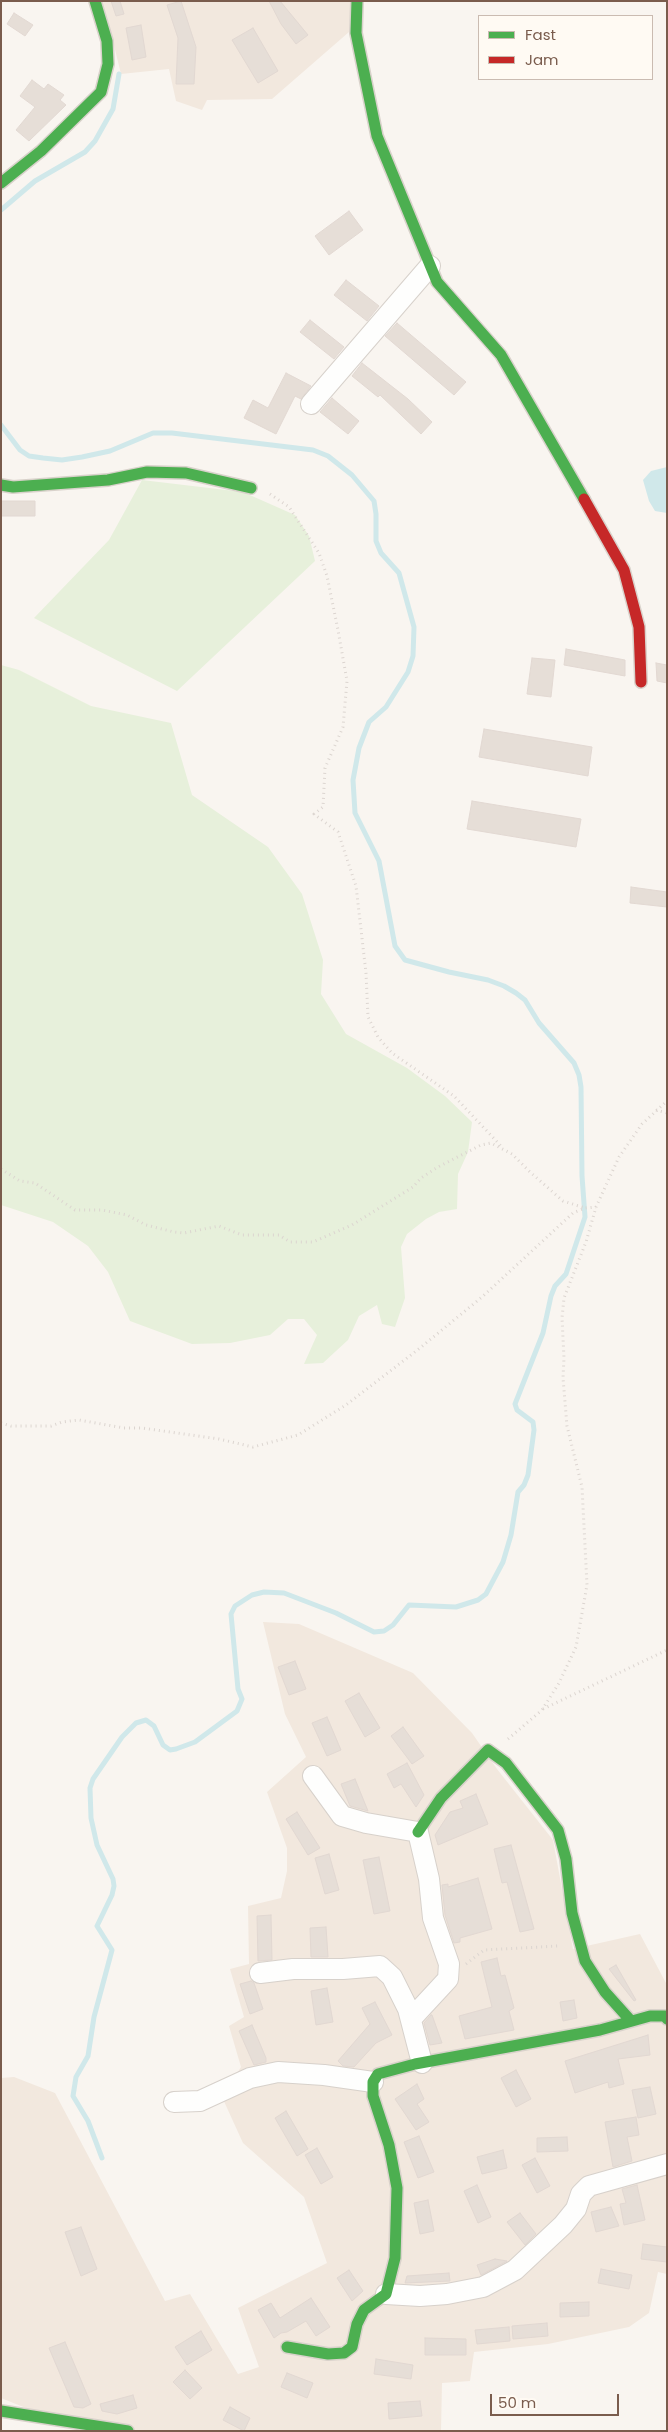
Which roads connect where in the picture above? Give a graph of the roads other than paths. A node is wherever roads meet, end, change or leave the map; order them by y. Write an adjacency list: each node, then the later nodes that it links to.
1 (95, 1): 3 (street)
2 (357, 1): 4 (street)
3 (1, 183)
4 (430, 266): 5 (street); 8 (street)
5 (310, 404)
6 (1, 485): 7 (street)
7 (251, 488)
8 (641, 682)
9 (313, 1776): 10 (street)
10 (418, 1832): 12 (street); 14 (street)
11 (260, 1973): 12 (street)
12 (411, 2019): 15 (street)
13 (667, 2019): 14 (street)
14 (631, 2021): 15 (street)
15 (422, 2063): 16 (street)
16 (373, 2082): 17 (street); 19 (street)
17 (174, 2102)
18 (667, 2164): 19 (street)
19 (386, 2294): 20 (street)
20 (288, 2347)
21 (1, 2412): 22 (street)
22 (128, 2431)

